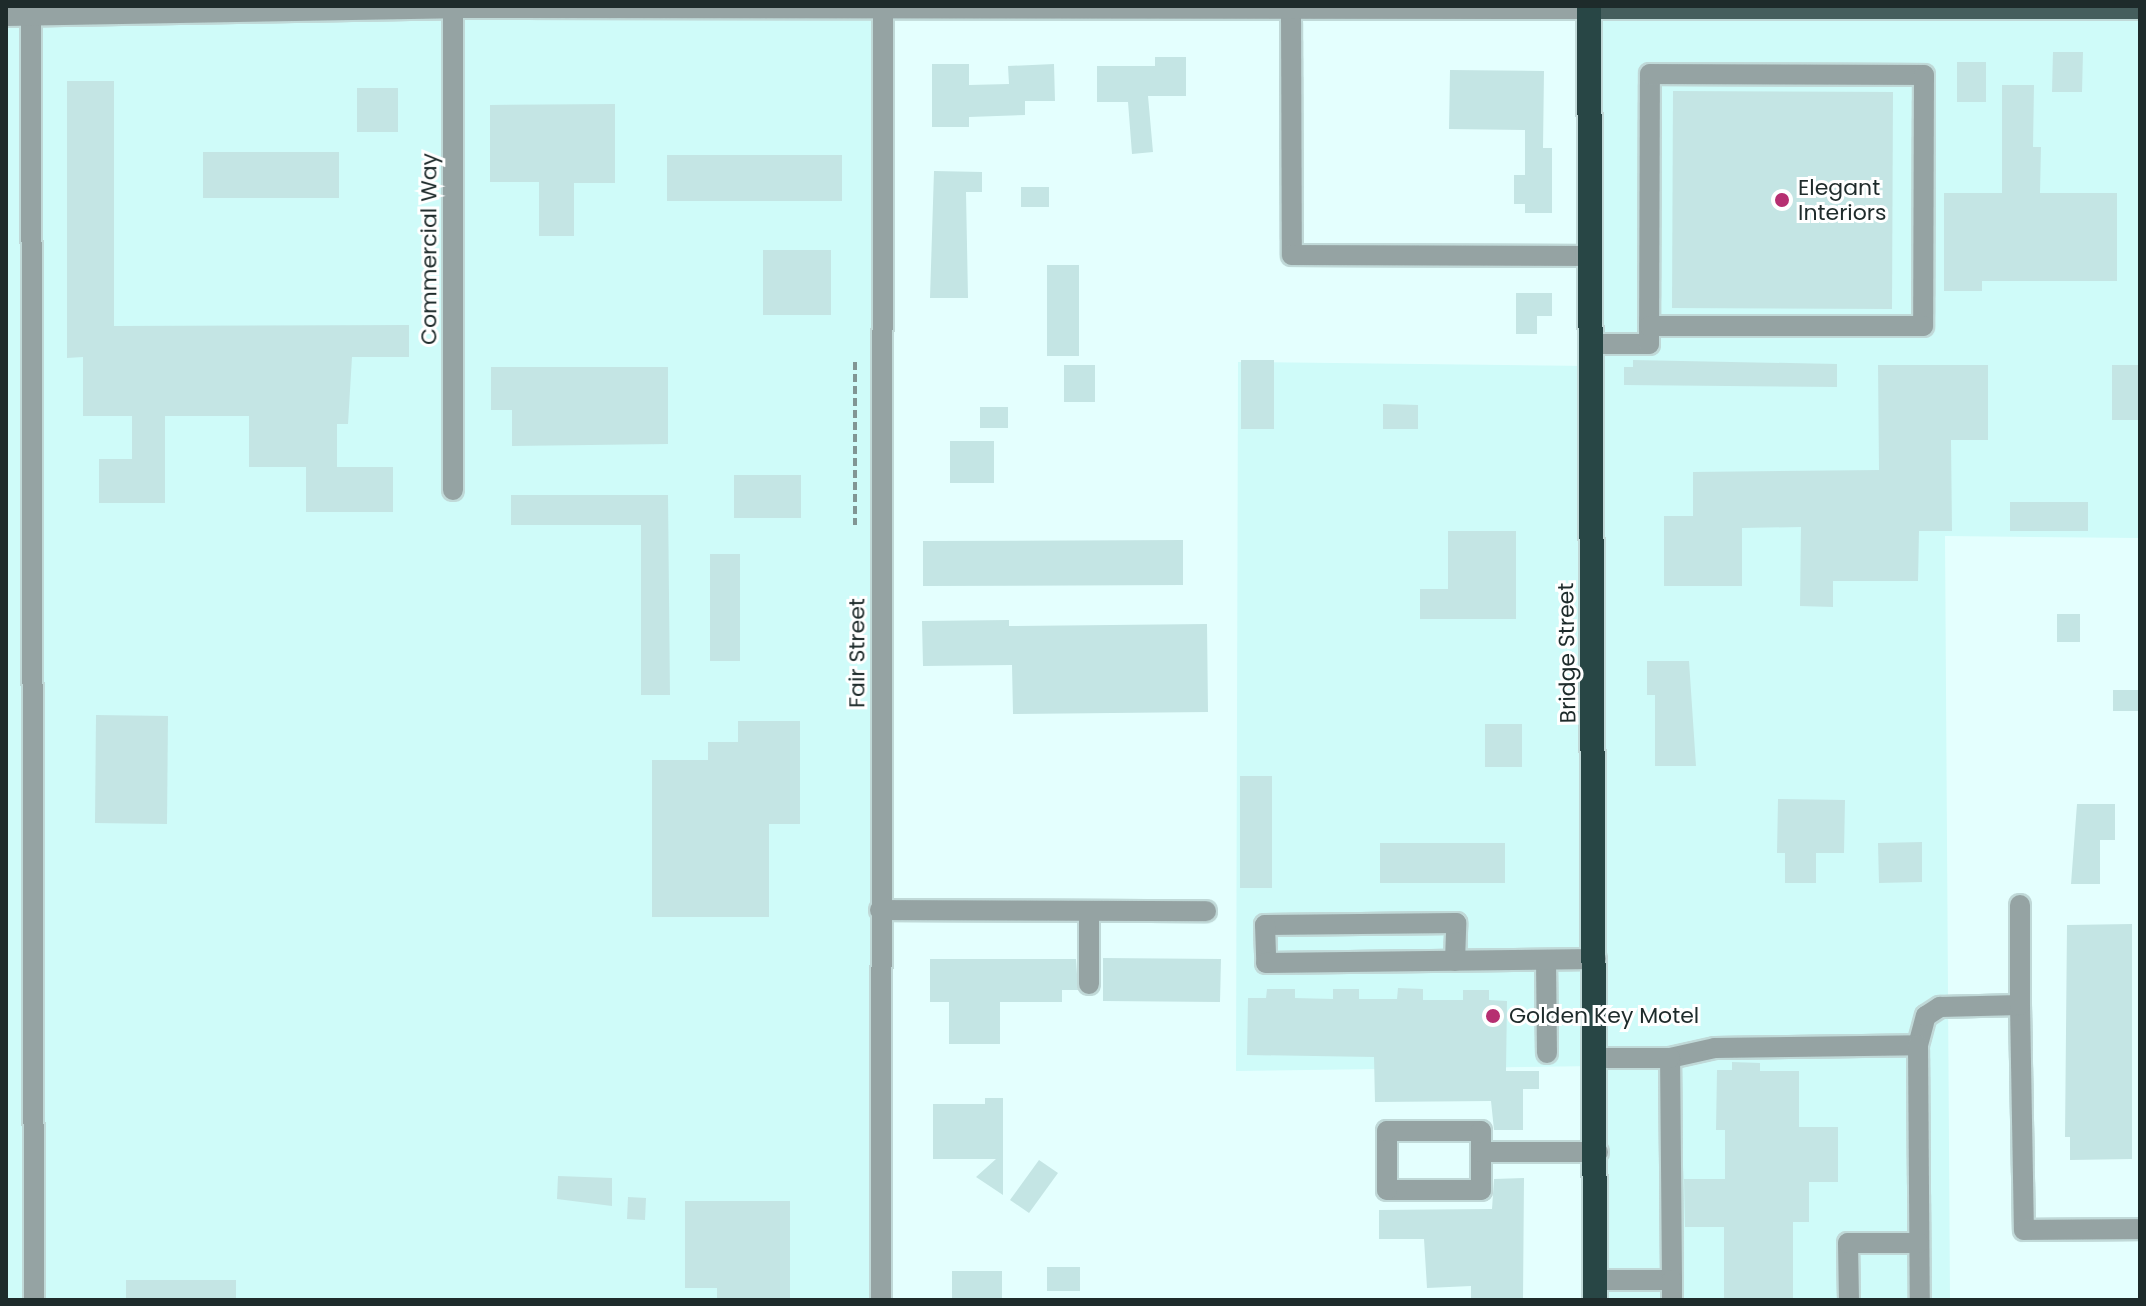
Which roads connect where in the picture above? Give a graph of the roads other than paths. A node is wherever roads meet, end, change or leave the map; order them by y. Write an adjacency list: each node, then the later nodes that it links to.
1 (1788, 7): 4 (main road); 6 (main road)
2 (453, 8): 3 (street); 7 (street); 13 (street, Commercial Way)
3 (883, 8): 8 (street); 15 (street, Fair Street)
4 (1589, 8): 5 (street); 10 (highway, Bridge Street)
5 (1387, 9): 8 (street)
6 (2140, 9)
7 (29, 11): 9 (street); 33 (street)
8 (1291, 13): 10 (street)
9 (6, 16)
10 (1589, 256): 12 (highway, Bridge Street)
11 (1649, 326): 11 (street); 12 (street)
12 (1590, 344): 18 (highway, Bridge Street)
13 (453, 490)
14 (2020, 905): 22 (street)
15 (880, 910): 16 (street); 34 (street, Fair Street)
16 (1089, 911): 17 (street); 21 (street)
17 (1206, 911)
18 (1596, 959): 19 (street); 25 (highway, Bridge Street)
19 (1546, 960): 20 (street); 24 (street)
20 (1455, 961): 20 (street)
21 (1089, 984)
22 (2020, 1005): 23 (street); 29 (street)
23 (1918, 1045): 26 (street); 30 (street)
24 (1547, 1053)
25 (1597, 1058): 26 (street); 28 (highway, Bridge Street)
26 (1670, 1058): 32 (street)
27 (1481, 1152): 27 (street); 28 (street)
28 (1598, 1152): 31 (highway, Bridge Street)
29 (2140, 1229)
30 (1919, 1243): 35 (street); 36 (street)
31 (1595, 1290): 32 (street)
32 (1672, 1290)
33 (34, 1300)
34 (881, 1300)
35 (1849, 1300)
36 (1920, 1300)

